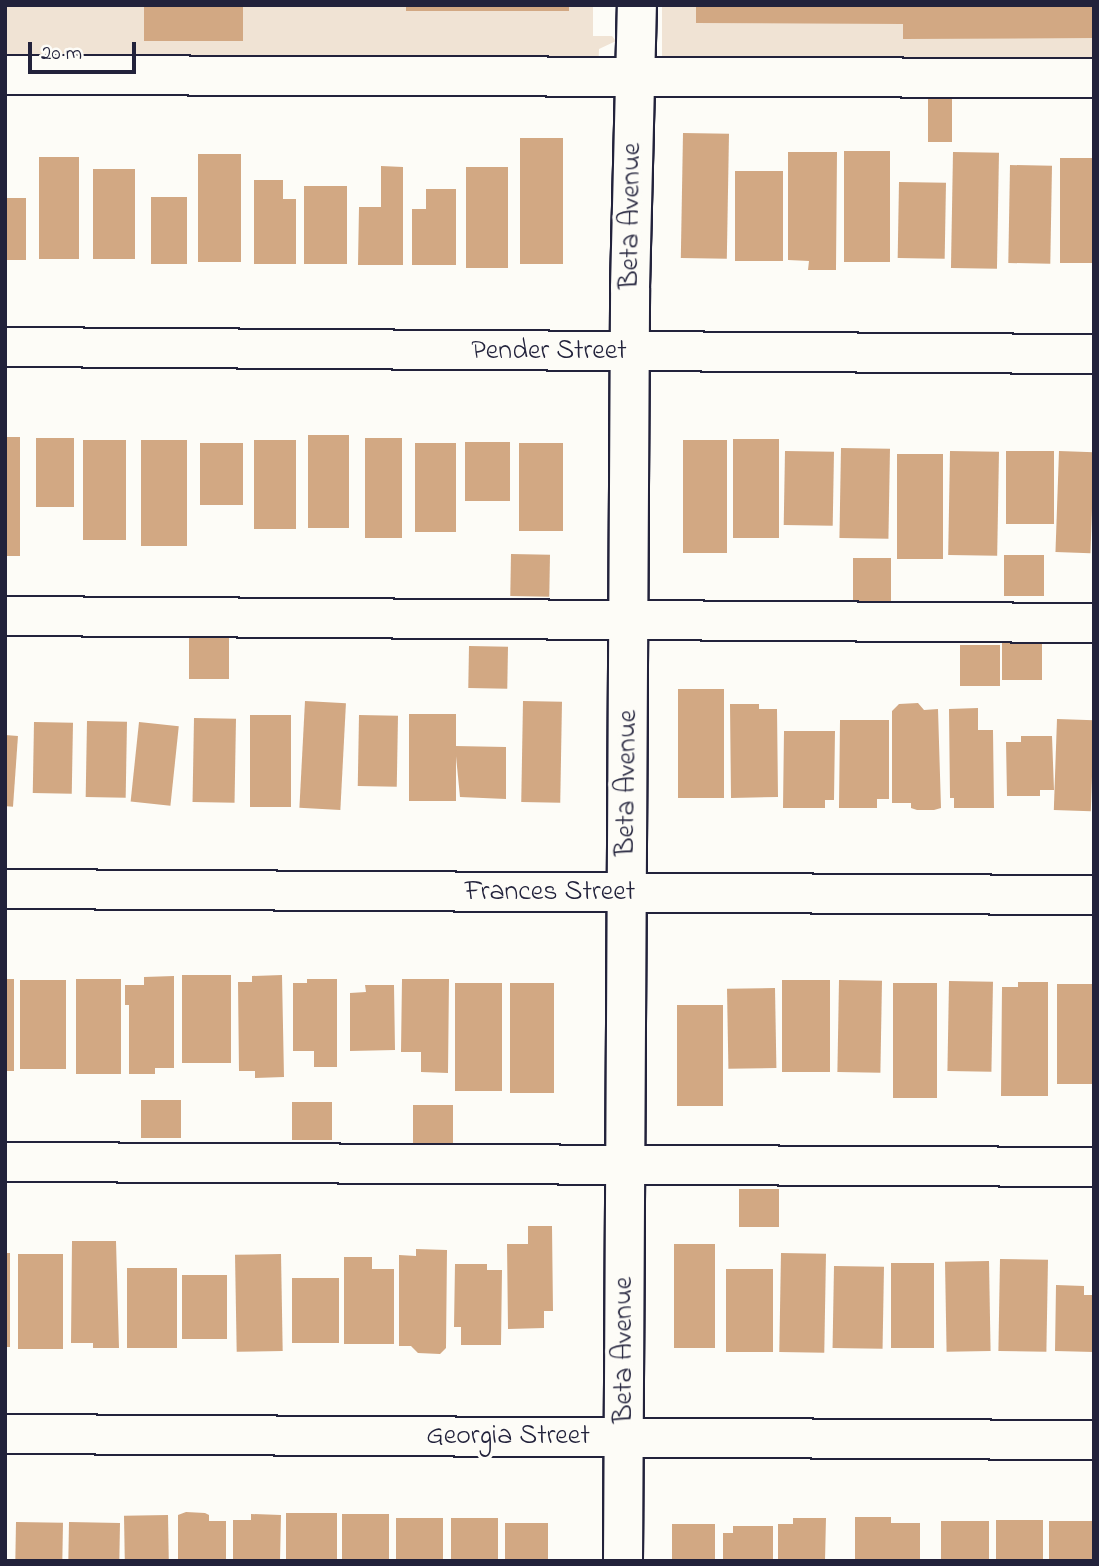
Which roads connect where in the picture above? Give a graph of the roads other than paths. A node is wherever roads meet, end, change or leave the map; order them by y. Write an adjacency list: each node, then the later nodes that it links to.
1 (637, 5): 3 (street, Beta Avenue)
2 (5, 75): 3 (street)
3 (635, 75): 4 (street); 6 (street, Beta Avenue)
4 (1094, 78)
5 (5, 347): 6 (street, Pender Street)
6 (629, 352): 7 (street, Pender Street); 9 (street, Beta Avenue)
7 (1094, 354)
8 (5, 615): 9 (street)
9 (630, 618): 10 (street); 12 (street, Beta Avenue)
10 (1094, 623)
11 (5, 890): 12 (street, Frances Street)
12 (627, 893): 13 (street, Frances Street); 15 (street, Beta Avenue)
13 (1094, 895)
14 (5, 1162): 15 (street)
15 (626, 1165): 16 (street); 18 (street, Beta Avenue)
16 (1094, 1167)
17 (5, 1434): 18 (street, Georgia Street)
18 (624, 1438): 19 (street, Georgia Street); 20 (street, Beta Avenue)
19 (1094, 1440)
20 (623, 1561)

